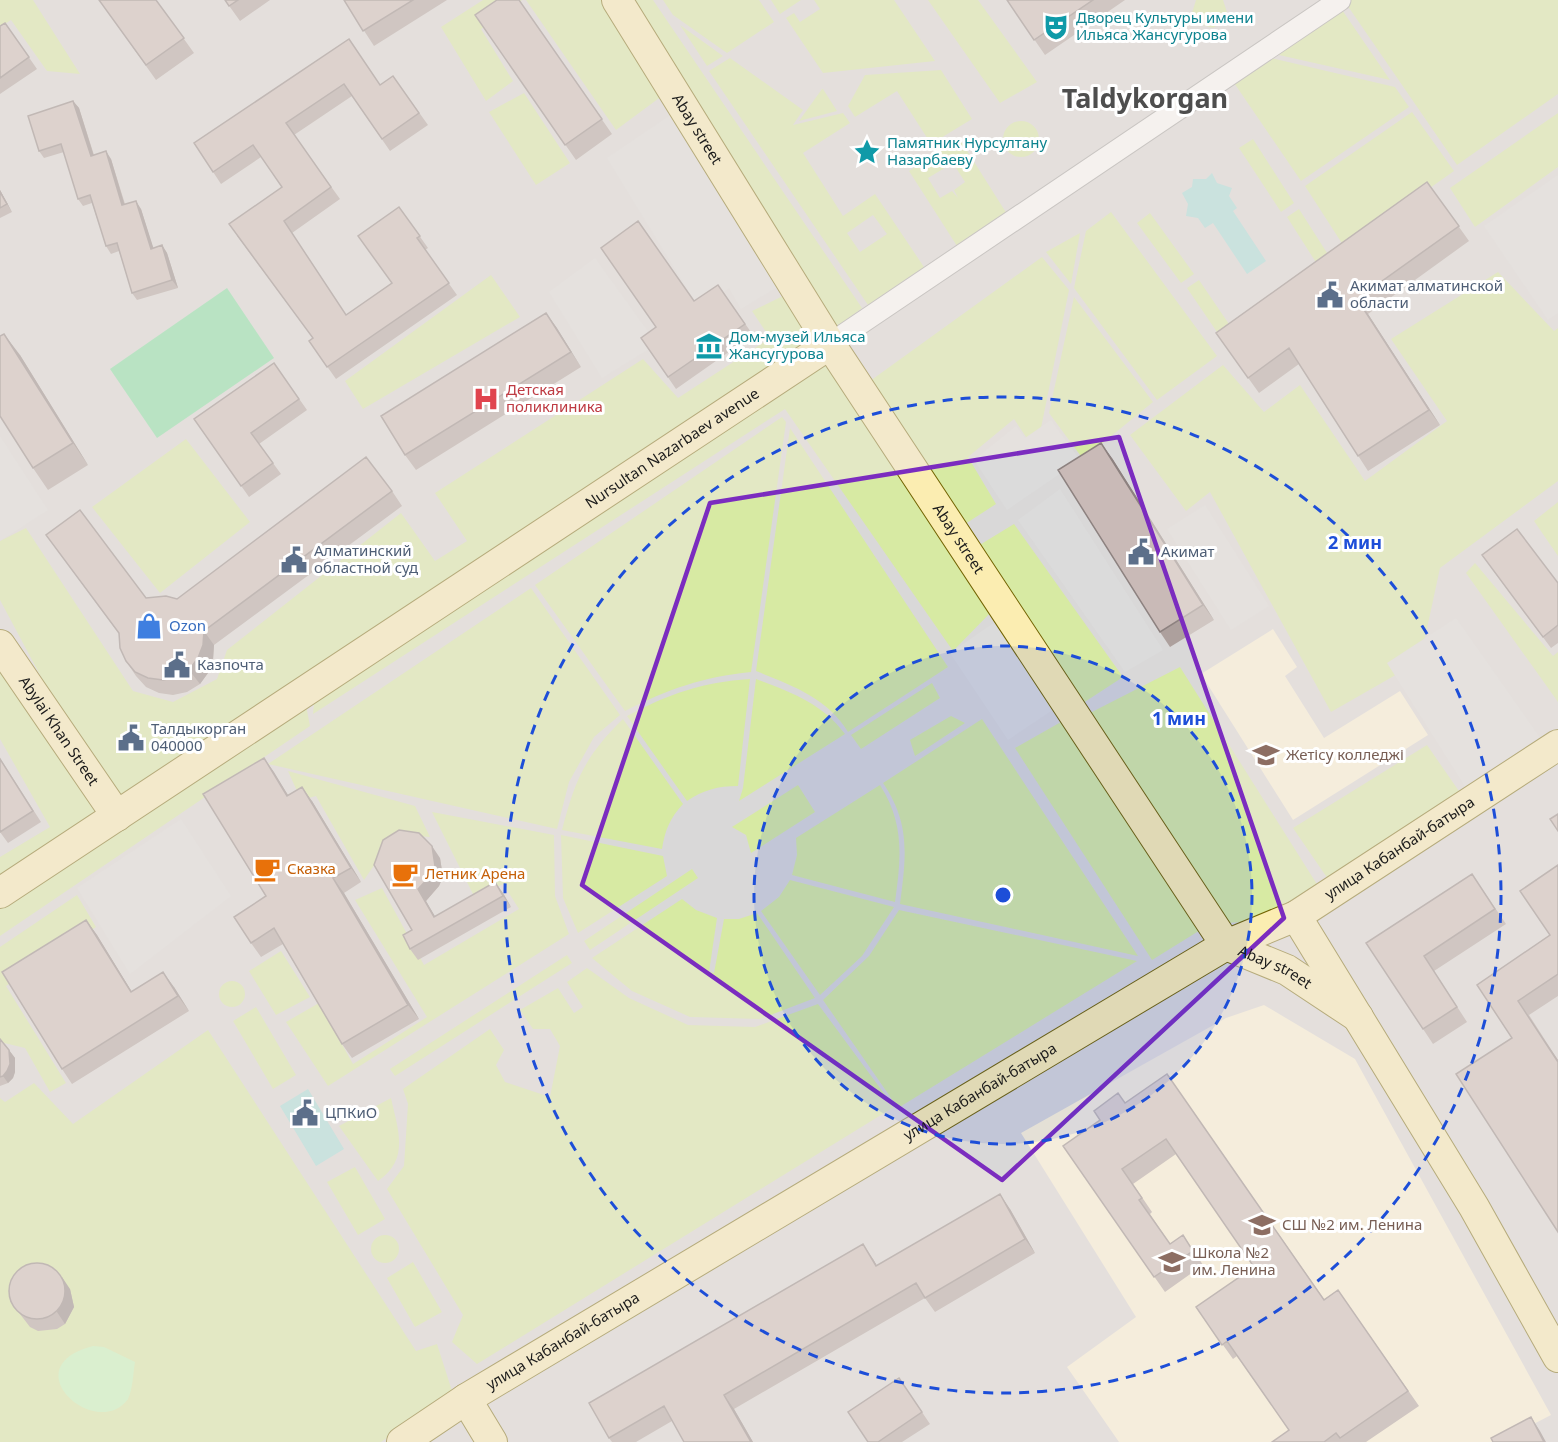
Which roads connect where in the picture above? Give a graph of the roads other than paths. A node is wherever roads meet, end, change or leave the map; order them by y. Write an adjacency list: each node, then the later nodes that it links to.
1 (617, 0): 3 (main road, Abay street)
2 (1340, 0): 3 (street, Nursultan Nazarbaev avenue)
3 (830, 344): 6 (main road, Nursultan Nazarbaev avenue); 9 (main road, Abay street)
4 (0, 645): 6 (main road, Abylai Khan Street)
5 (1558, 745): 8 (main road, улица Кабанбай-батыра)
6 (117, 816): 7 (main road, Nursultan Nazarbaev avenue)
7 (0, 893)
8 (1296, 916): 9 (main road, улица Кабанбай-батыра); 10 (main road, Abay street)
9 (1226, 945): 10 (main road, Abay street); 12 (main road, улица Кабанбай-батыра)
10 (1358, 1017): 11 (main road, Abay street)
11 (1558, 1356)
12 (466, 1399): 13 (main road, улица Кабанбай-батыра); 14 (main road)
13 (402, 1442)
14 (492, 1442)

